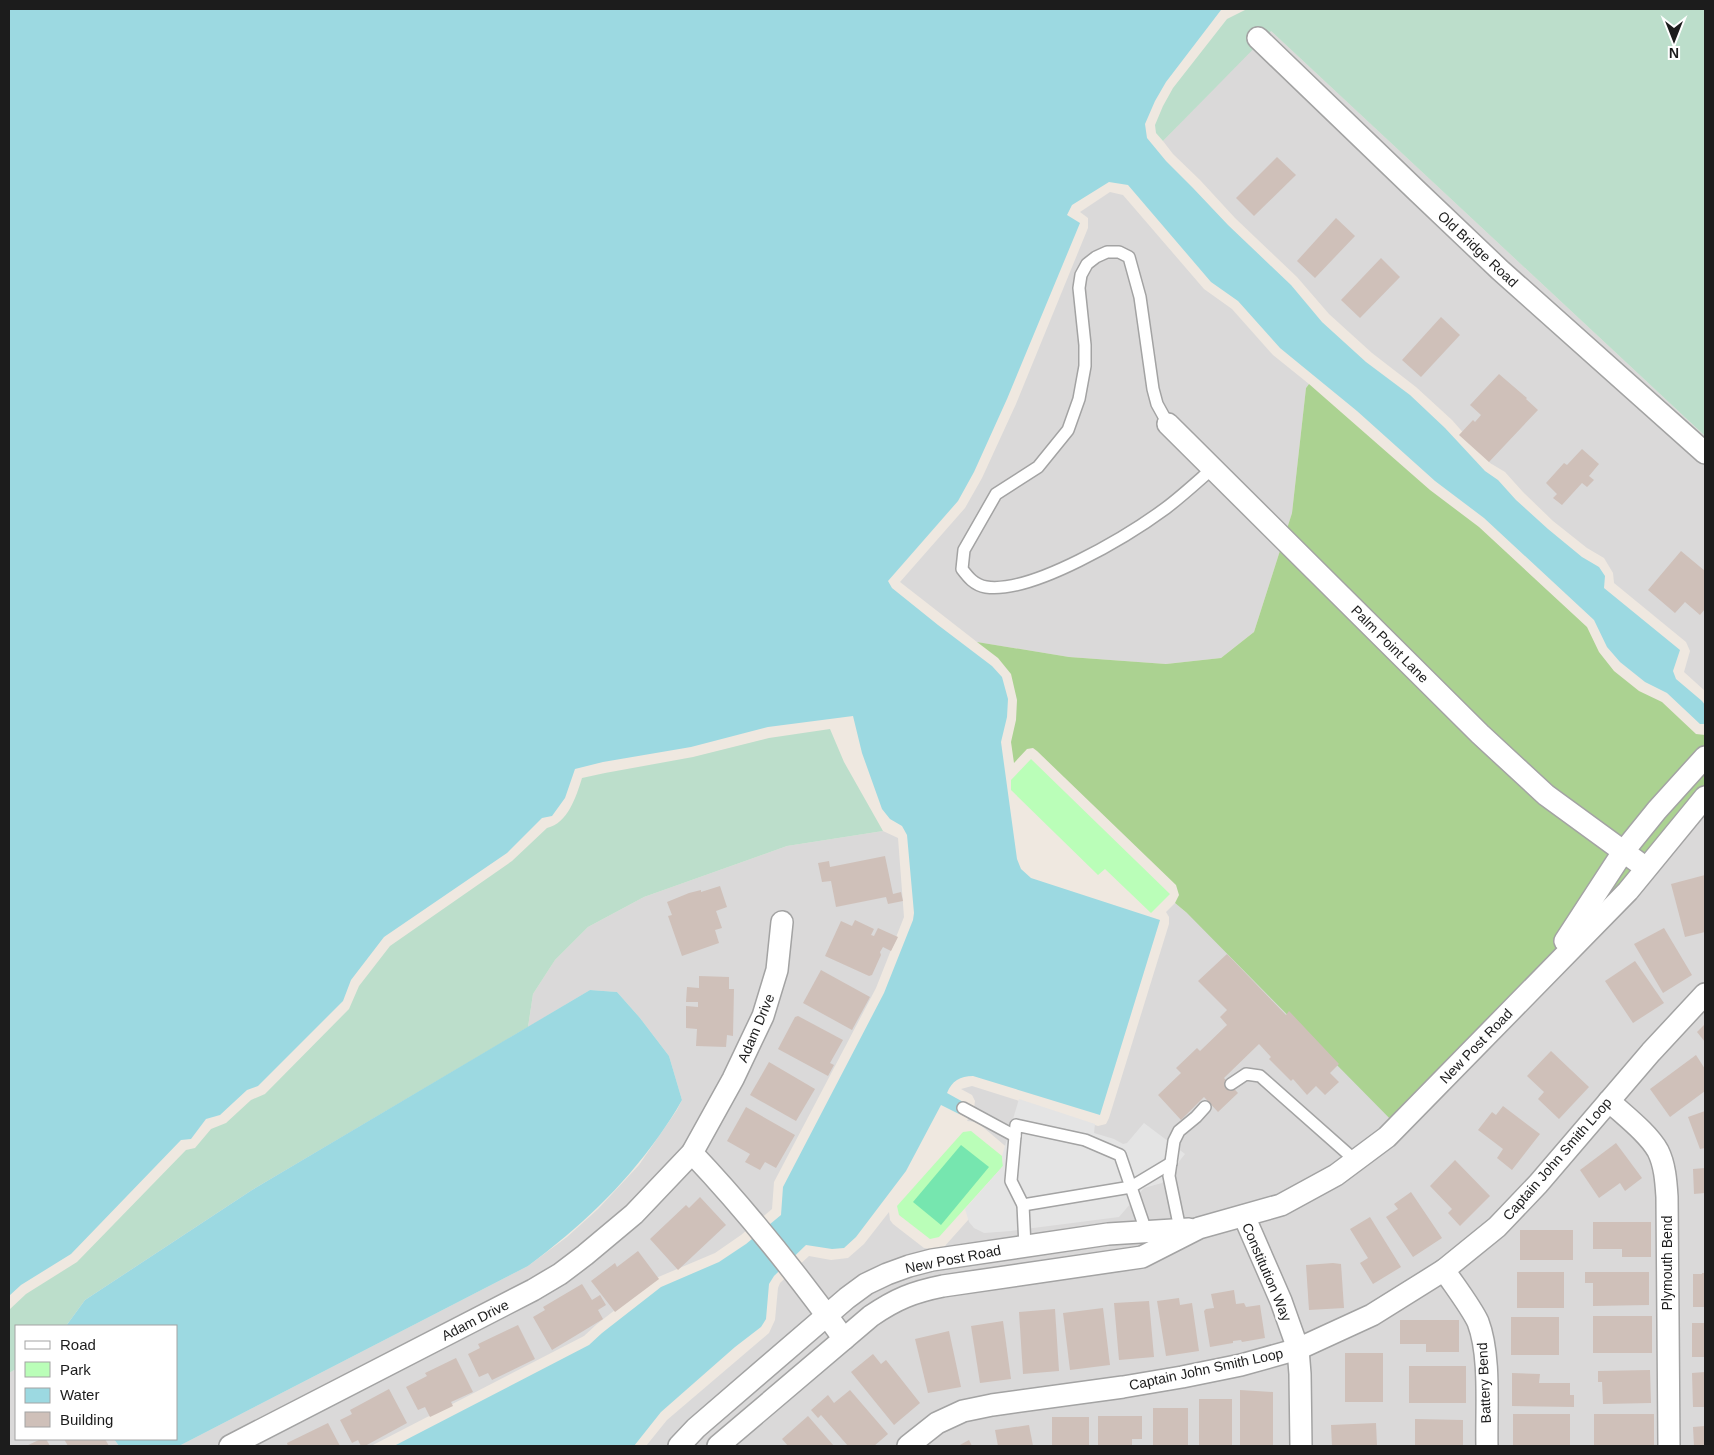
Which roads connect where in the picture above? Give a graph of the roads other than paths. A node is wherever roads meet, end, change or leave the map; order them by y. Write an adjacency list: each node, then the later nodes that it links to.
1 (1258, 38): 3 (street, Old Bridge Road)
2 (1168, 424): 4 (street, Palm Point Lane); 4 (lane)
3 (1705, 452)
4 (1213, 468): 7 (street, Palm Point Lane)
5 (1705, 757): 7 (street)
6 (1705, 798): 8 (street, New Post Road)
7 (1623, 852): 8 (street, Palm Point Lane); 10 (street)
8 (1646, 868): 10 (street, New Post Road)
9 (782, 922): 17 (street, Adam Drive)
10 (1537, 983): 18 (street, New Post Road)
11 (1705, 994): 13 (street, Captain John Smith Loop)
12 (1231, 1084): 18 (lane)
13 (1609, 1101): 26 (street, Captain John Smith Loop); 36 (street, Plymouth Bend)
14 (1205, 1107): 19 (lane)
15 (963, 1108): 16 (lane)
16 (1015, 1136): 20 (lane); 21 (lane)
17 (692, 1152): 27 (street); 30 (street, Adam Drive)
18 (1356, 1161): 22 (street, New Post Road)
19 (1171, 1163): 20 (lane); 23 (lane)
20 (1131, 1187): 21 (lane); 24 (lane)
21 (1023, 1205): 25 (lane)
22 (1244, 1216): 23 (street, New Post Road); 29 (street, Constitution Way)
23 (1189, 1228): 24 (street, New Post Road); 28 (street, New Post Road)
24 (1146, 1231): 25 (street, New Post Road)
25 (1025, 1247): 27 (street, New Post Road)
26 (1444, 1270): 29 (street, Captain John Smith Loop); 35 (street, Battery Bend)
27 (826, 1314): 28 (street); 31 (street, New Post Road)
28 (844, 1338): 32 (street, New Post Road)
29 (1298, 1349): 33 (street, Captain John Smith Loop); 34 (street, Constitution Way)
30 (230, 1446)
31 (679, 1446)
32 (718, 1446)
33 (908, 1446)
34 (1301, 1446)
35 (1486, 1446)
36 (1669, 1446)

